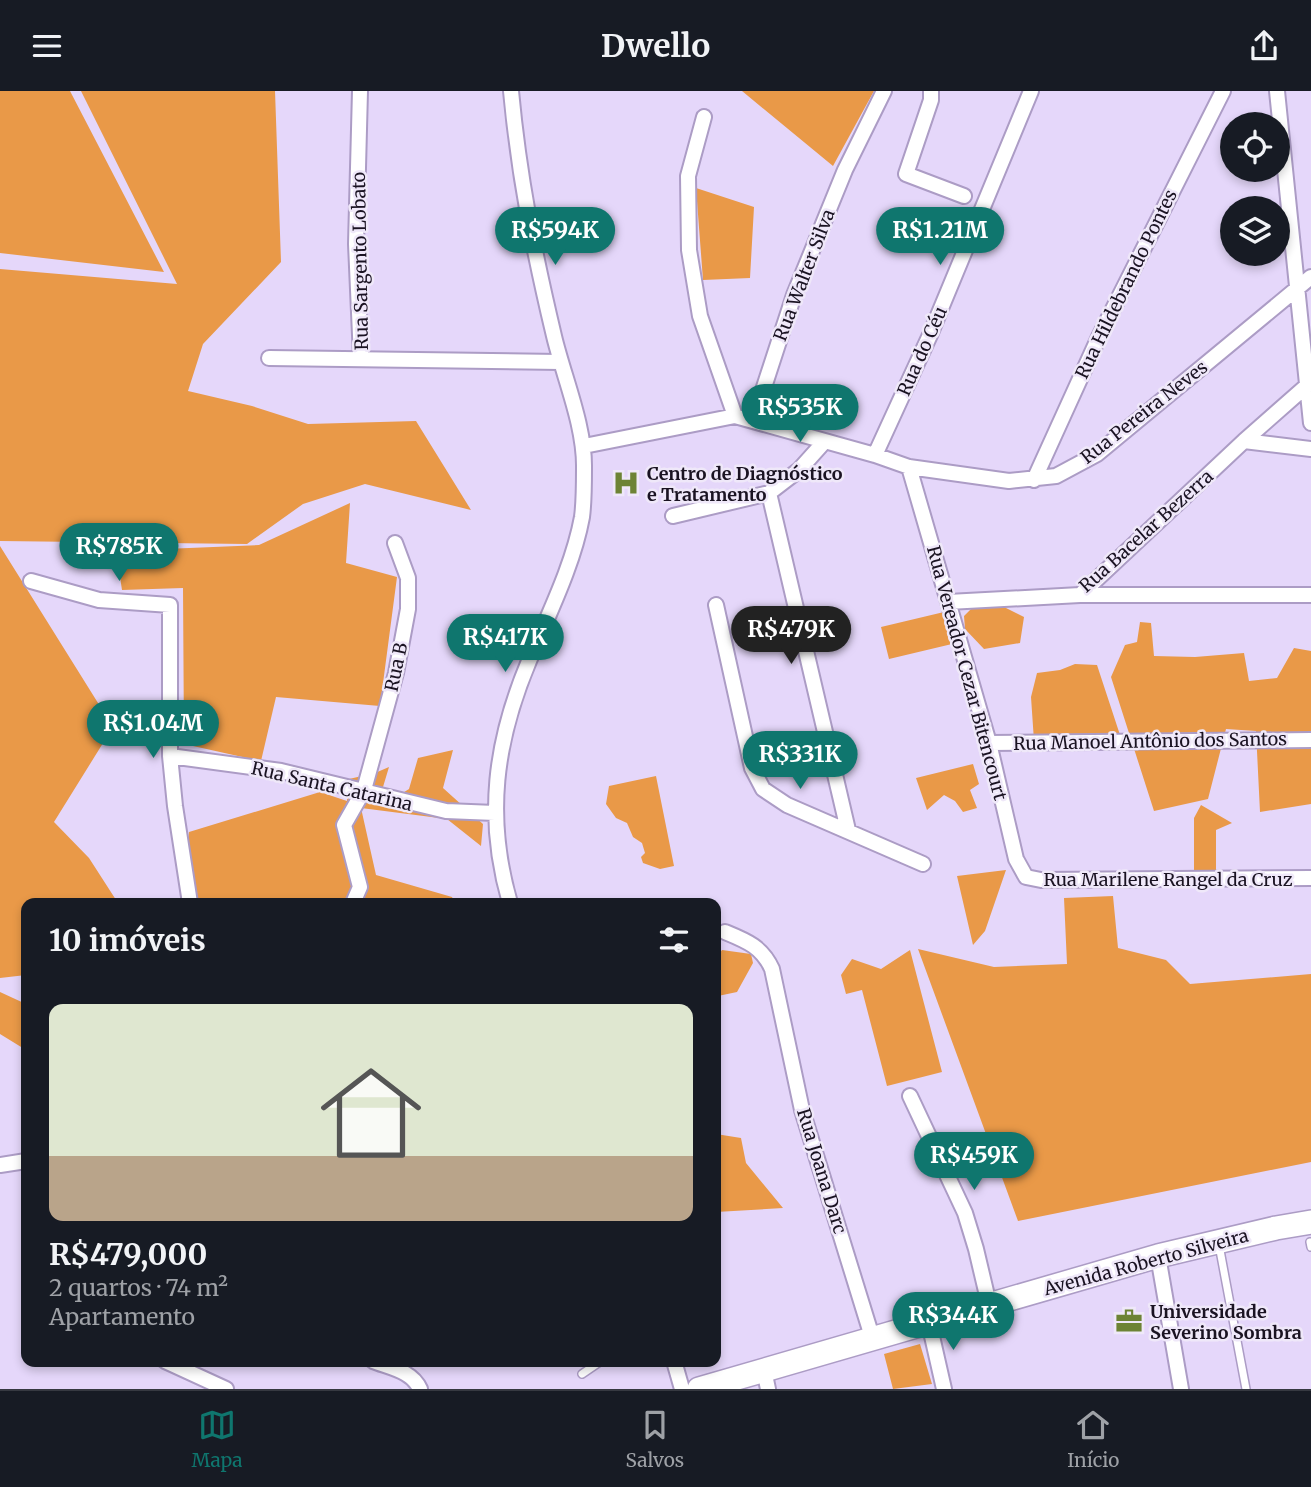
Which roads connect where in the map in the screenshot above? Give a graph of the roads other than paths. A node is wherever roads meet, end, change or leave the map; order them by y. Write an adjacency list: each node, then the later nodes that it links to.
1 (360, 91): 13 (street, Rua Sargento Lobato)
2 (511, 91): 14 (street)
3 (884, 91): 17 (street, Rua Walter Silva)
4 (931, 91): 9 (street)
5 (1031, 91): 23 (street, Rua do Céu)
6 (1223, 91): 25 (street, Rua Hildebrando Pontes)
7 (1277, 91): 11 (street)
8 (704, 117): 16 (street)
9 (964, 196)
10 (1311, 277): 11 (street, Rua Pereira Neves)
11 (1296, 290): 15 (street); 25 (street, Rua Pereira Neves)
12 (269, 358): 13 (street)
13 (361, 358): 14 (street, Rua Sargento Lobato)
14 (560, 362): 21 (street)
15 (1309, 384): 18 (street); 20 (street, Rua Bacelar Bezerra)
16 (735, 417): 17 (street, Rua Pereira Neves); 21 (street, Rua Pereira Neves)
17 (753, 421): 19 (street, Rua Pereira Neves)
18 (1311, 423)
19 (825, 441): 23 (street, Rua Pereira Neves); 26 (street)
20 (1244, 441): 22 (street); 30 (street, Rua Bacelar Bezerra)
21 (584, 446): 38 (street)
22 (1311, 449)
23 (875, 455): 24 (street, Rua Pereira Neves)
24 (909, 467): 25 (street, Rua Pereira Neves); 32 (street, Rua Vereador Cezar Bitencourt)
25 (1034, 480)
26 (769, 493): 27 (street); 39 (street)
27 (673, 516)
28 (396, 543): 37 (street, Rua B)
29 (31, 581): 36 (street)
30 (1080, 595): 31 (street); 32 (street, Rua Bacelar Bezerra)
31 (1311, 595)
32 (948, 602): 35 (street, Rua Vereador Cezar Bitencourt)
33 (716, 605): 39 (street)
34 (1311, 740): 35 (street, Rua Manoel Antônio dos Santos)
35 (989, 743): 41 (street, Rua Vereador Cezar Bitencourt)
36 (170, 756): 37 (street, Rua Santa Catarina); 43 (street)
37 (364, 790): 38 (street, Rua Santa Catarina); 44 (street, Rua B)
38 (495, 813): 45 (street)
39 (848, 830): 40 (street)
40 (923, 865)
41 (1026, 877): 42 (street, Rua Marilene Rangel da Cruz)
42 (1311, 878)
43 (189, 898)
44 (355, 898)
45 (509, 898)
46 (725, 932): 55 (street, Rua Joana Darc)
47 (910, 1096): 53 (street)
48 (21, 1162): 49 (street)
49 (0, 1165)
50 (1311, 1222): 51 (main road, Avenida Roberto Silveira)
51 (1219, 1241): 52 (main road, Avenida Roberto Silveira); 68 (lane)
52 (1158, 1256): 53 (main road, Avenida Roberto Silveira); 67 (street)
53 (989, 1304): 54 (main road, Avenida Roberto Silveira)
54 (929, 1323): 55 (main road, Avenida Roberto Silveira); 66 (street)
55 (873, 1340): 61 (main road, Avenida Roberto Silveira)
56 (178, 1367): 62 (street)
57 (388, 1367): 63 (street)
58 (592, 1367): 60 (lane)
59 (676, 1367): 64 (street)
60 (582, 1374)
61 (766, 1380): 65 (main road, Avenida Roberto Silveira)
62 (226, 1389)
63 (420, 1389)
64 (682, 1389)
65 (699, 1389)
66 (944, 1389)
67 (1181, 1389)
68 (1245, 1389)

